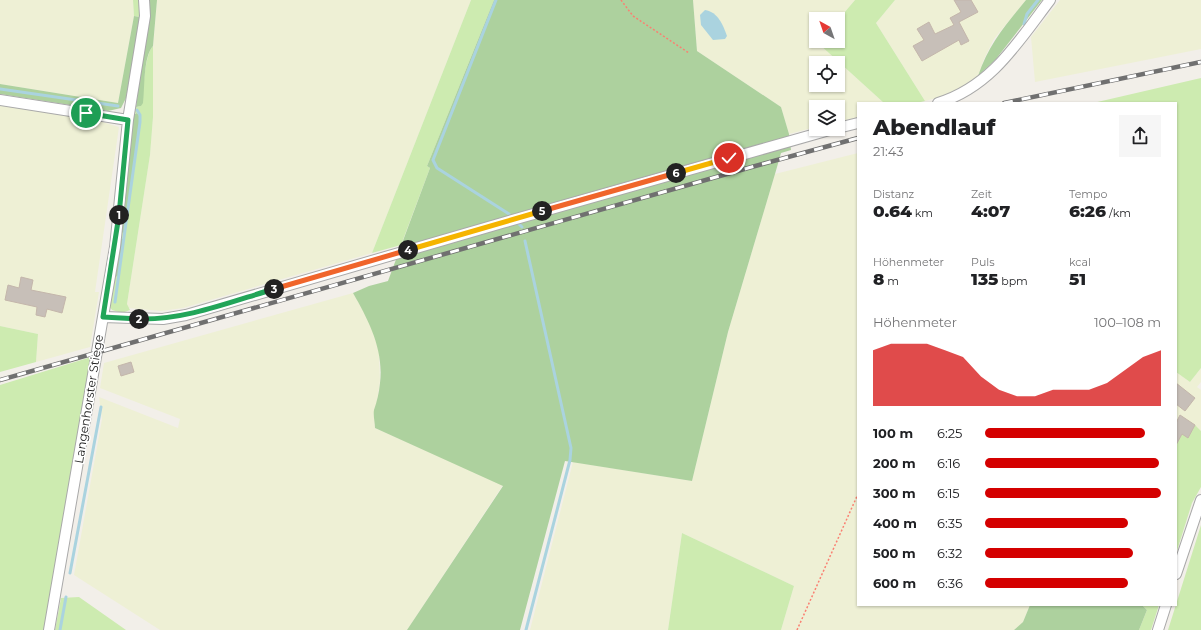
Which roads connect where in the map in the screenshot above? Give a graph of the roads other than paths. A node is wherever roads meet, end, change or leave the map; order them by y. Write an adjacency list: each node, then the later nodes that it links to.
1 (144, 0): 5 (street, Langenhorster Stiege)
2 (1050, 0): 4 (street)
3 (0, 100): 5 (street)
4 (942, 102)
5 (128, 120): 9 (street, Langenhorster Stiege)
6 (857, 123): 7 (street)
7 (845, 126)
8 (809, 136): 9 (street)
9 (103, 317): 13 (street, Langenhorster Stiege)
10 (1201, 500): 11 (street)
11 (1177, 571)
12 (1166, 606): 14 (street)
13 (48, 630)
14 (1158, 630)

